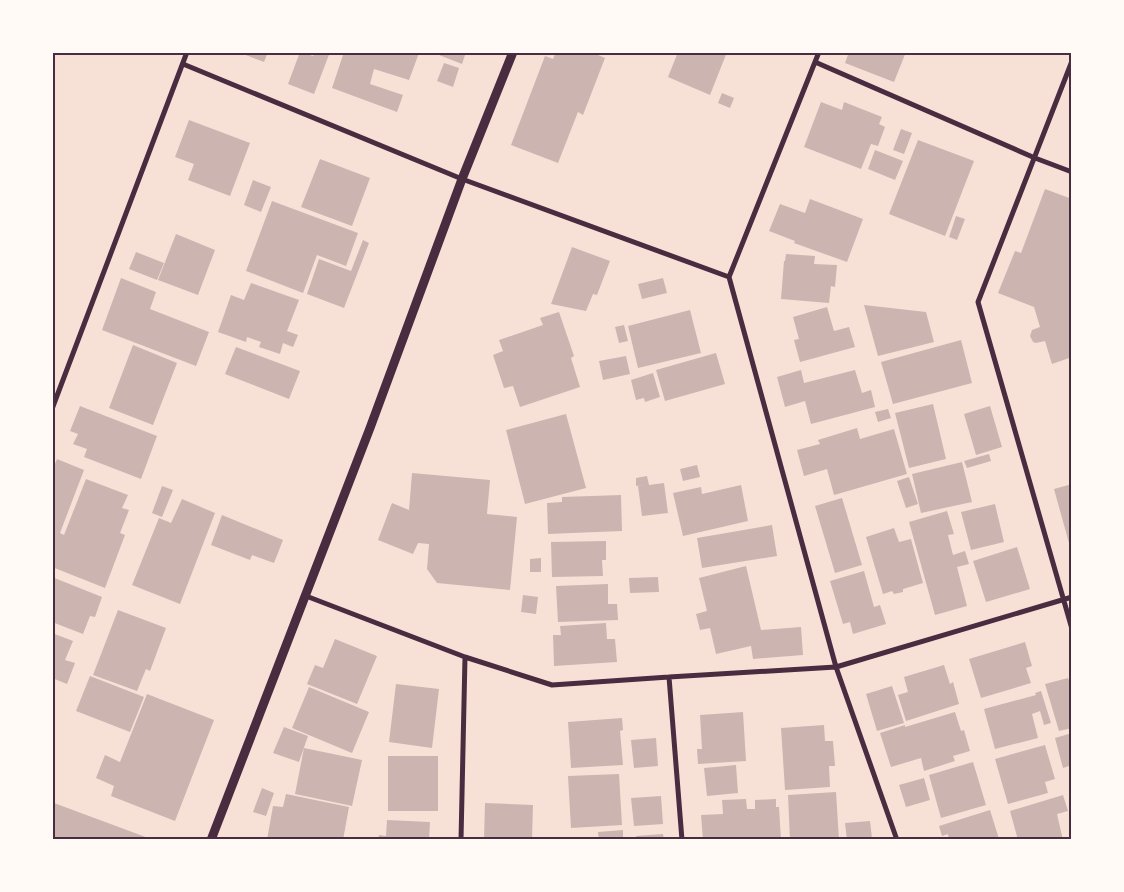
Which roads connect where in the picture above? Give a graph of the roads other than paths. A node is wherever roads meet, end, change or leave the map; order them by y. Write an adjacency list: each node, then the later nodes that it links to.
1 (188, 52): 6 (street)
2 (513, 52): 9 (street)
3 (818, 52): 5 (street)
4 (1072, 61): 7 (street)
5 (815, 62): 7 (street); 10 (street)
6 (183, 64): 9 (street); 11 (street)
7 (1035, 158): 8 (street); 14 (street)
8 (1072, 172)
9 (462, 179): 10 (street); 12 (street)
10 (729, 277): 17 (street)
11 (52, 409)
12 (306, 596): 16 (street); 19 (street)
13 (1072, 597): 14 (street)
14 (1062, 599): 15 (street); 17 (street)
15 (1072, 629)
16 (465, 657): 18 (street); 20 (street)
17 (836, 667): 18 (street); 22 (street)
18 (669, 677): 21 (street)
19 (211, 840)
20 (461, 840)
21 (682, 840)
22 (898, 840)

